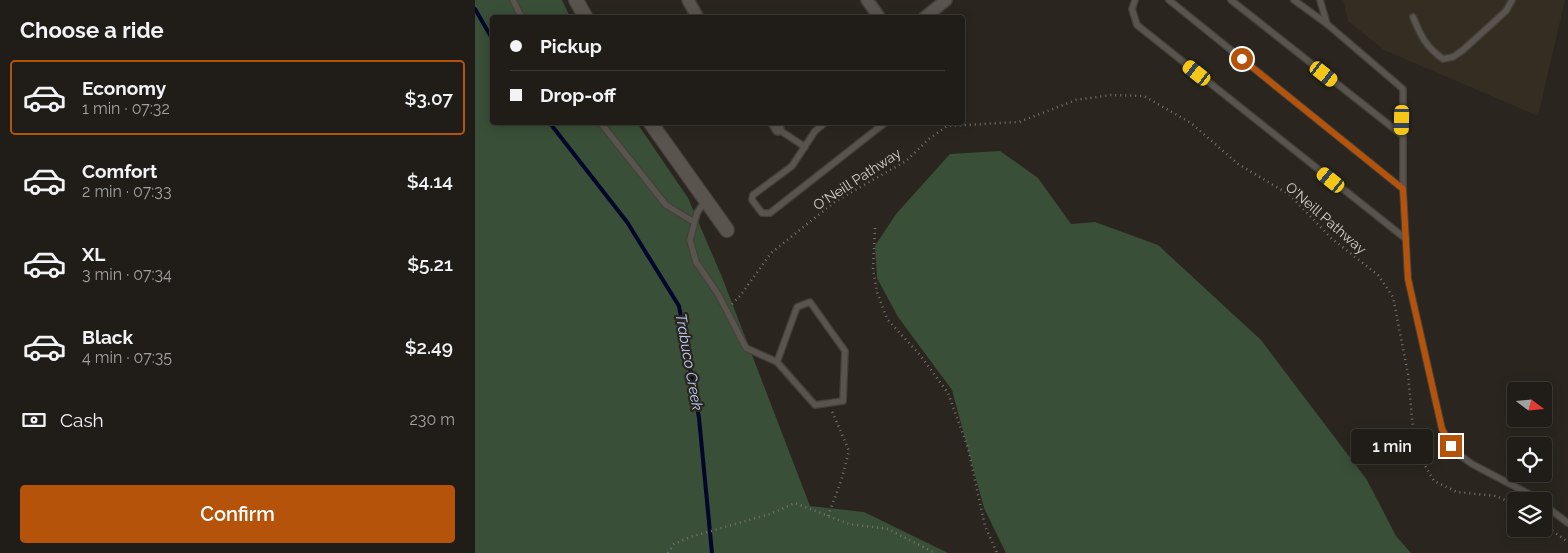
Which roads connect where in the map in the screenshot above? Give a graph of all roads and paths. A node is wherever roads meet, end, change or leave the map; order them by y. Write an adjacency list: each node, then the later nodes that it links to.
1 (513, 0): 12 (lane)
2 (576, 0): 13 (street)
3 (688, 0): 14 (street)
4 (867, 0): 15 (street)
5 (946, 0): 16 (street)
6 (1135, 0): 31 (lane)
7 (1169, 0): 26 (lane)
8 (1231, 0): 24 (lane)
9 (1294, 0): 18 (lane)
10 (1320, 0): 18 (lane)
11 (1512, 0): 17 (lane)
12 (520, 15)
13 (584, 15)
14 (696, 15)
15 (877, 15)
16 (928, 15)
17 (1413, 17)
18 (1327, 24): 24 (lane)
19 (602, 125): 28 (lane)
20 (652, 125): 27 (street)
21 (822, 125): 25 (lane)
22 (882, 125): 25 (lane)
23 (776, 126): 25 (lane)
24 (1402, 135): 26 (lane)
25 (805, 147)
26 (1403, 189): 31 (lane)
27 (705, 201): 28 (lane); 30 (street)
28 (694, 222): 32 (lane)
29 (875, 228): 44 (path)
30 (727, 230)
31 (1406, 239): 35 (lane)
32 (726, 310): 33 (lane); 36 (path, O'Neill Pathway)
33 (777, 362): 34 (lane); 34 (lane)
34 (829, 403): 38 (path)
35 (1525, 492)
36 (1507, 501)
37 (1552, 511): 39 (lane)
38 (828, 516): 42 (path); 43 (path)
39 (1568, 522)
40 (1552, 531): 41 (path)
41 (1568, 542)
42 (668, 553)
43 (935, 553)
44 (997, 553)

